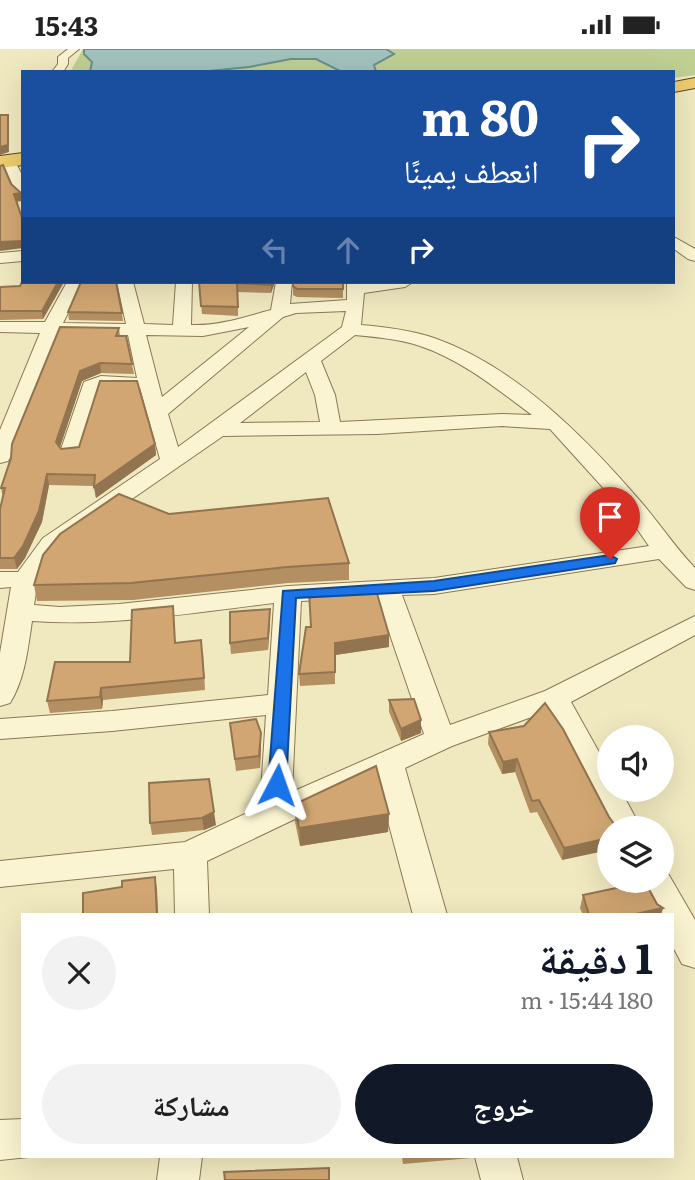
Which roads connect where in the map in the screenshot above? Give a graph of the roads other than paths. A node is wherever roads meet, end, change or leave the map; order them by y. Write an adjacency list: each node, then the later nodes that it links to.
1 (74, 49): 2 (street)
2 (58, 70)
3 (695, 81): 4 (highway)
4 (675, 84)
5 (11, 164): 6 (street)
6 (19, 191)
7 (675, 243): 9 (street)
8 (21, 256): 11 (street)
9 (694, 256): 10 (street)
10 (675, 257)
11 (0, 258)
12 (74, 284): 20 (street)
13 (125, 284): 21 (street)
14 (184, 284): 23 (street)
15 (284, 284): 18 (street)
16 (395, 284): 17 (street)
17 (356, 292): 18 (street); 22 (street)
18 (281, 310): 23 (street); 28 (street)
19 (0, 327): 20 (street)
20 (52, 327): 21 (street); 26 (street)
21 (136, 329): 23 (street); 25 (street)
22 (351, 329): 24 (street); 29 (street)
23 (182, 331)
24 (311, 361): 30 (street); 31 (street)
25 (148, 383): 28 (street); 32 (street)
26 (22, 405): 27 (street); 33 (street)
27 (0, 406)
28 (157, 412): 34 (street)
29 (556, 423): 30 (street); 35 (street)
30 (331, 428): 31 (street)
31 (218, 430): 34 (street)
32 (71, 452)
33 (0, 456)
34 (172, 461): 36 (street)
35 (664, 551): 37 (street); 38 (street)
36 (12, 580): 40 (street)
37 (695, 582)
38 (387, 589): 39 (street); 46 (street)
39 (288, 594): 40 (street); 44 (street)
40 (20, 612): 42 (street)
41 (695, 624): 43 (street)
42 (0, 694)
43 (555, 698): 46 (street); 49 (street)
44 (283, 703): 45 (street); 48 (street)
45 (0, 729)
46 (441, 739): 47 (street)
47 (388, 763): 48 (street); 54 (street)
48 (275, 813): 50 (street)
49 (619, 816)
50 (190, 854): 51 (street); 53 (street)
51 (0, 874)
52 (661, 893): 55 (street)
53 (192, 913)
54 (429, 913)
55 (673, 913)
56 (674, 916): 57 (street)
57 (695, 953)
58 (21, 1139): 59 (street)
59 (0, 1140)
60 (181, 1158): 62 (street)
61 (496, 1158): 63 (street)
62 (178, 1180)
63 (502, 1180)

